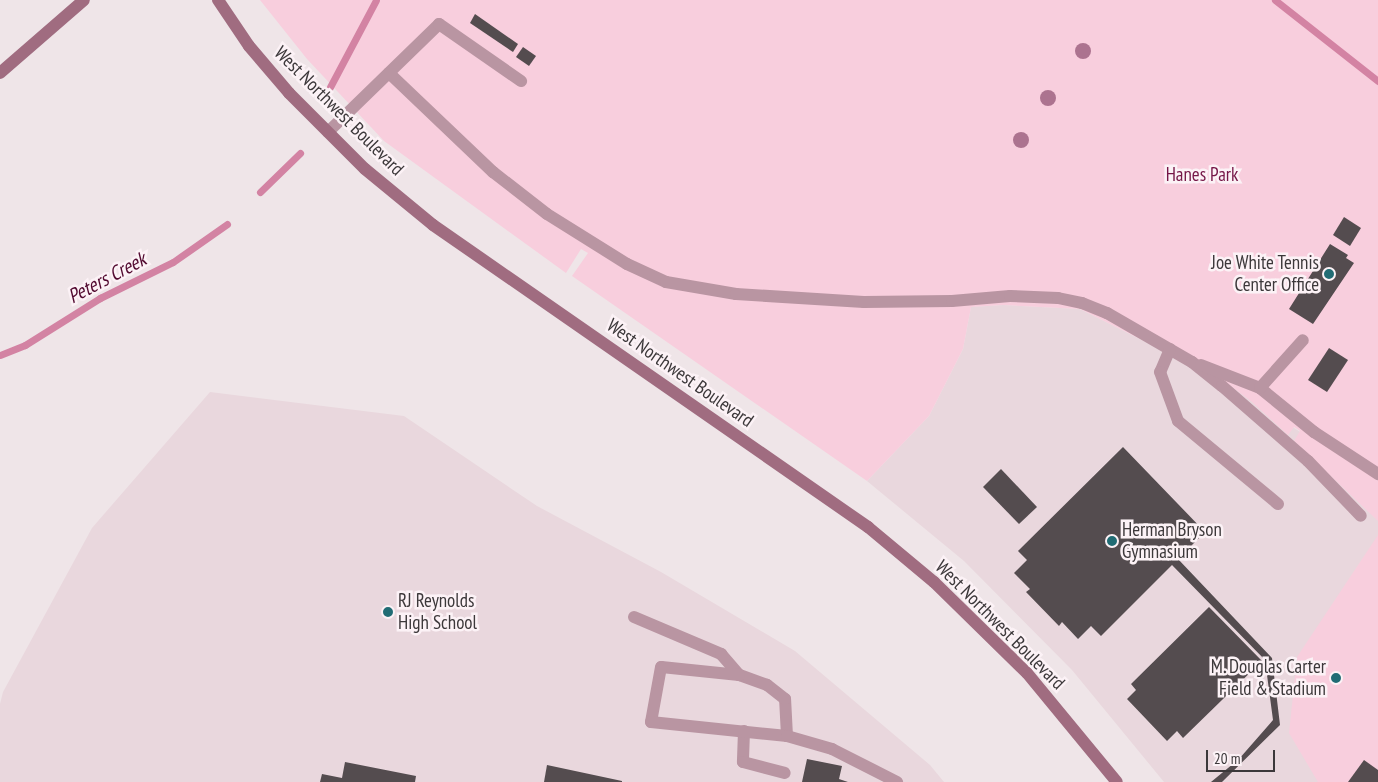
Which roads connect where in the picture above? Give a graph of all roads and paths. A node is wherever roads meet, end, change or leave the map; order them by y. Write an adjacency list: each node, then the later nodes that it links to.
1 (84, 0): 3 (main road)
2 (218, 0): 6 (main road, West Northwest Boulevard)
3 (0, 72)
4 (389, 73): 5 (street); 6 (street); 8 (street)
5 (521, 81)
6 (328, 132): 20 (main road, West Northwest Boulevard)
7 (1303, 340): 10 (street)
8 (1170, 349): 9 (street); 12 (street)
9 (1192, 362): 10 (street); 13 (street)
10 (1260, 388): 11 (street)
11 (1378, 474)
12 (1278, 504)
13 (1361, 516)
14 (634, 617): 15 (street)
15 (739, 675): 16 (street); 17 (street)
16 (744, 731): 17 (street); 18 (street)
17 (787, 736): 19 (street)
18 (785, 773)
19 (897, 782)
20 (1117, 782)

